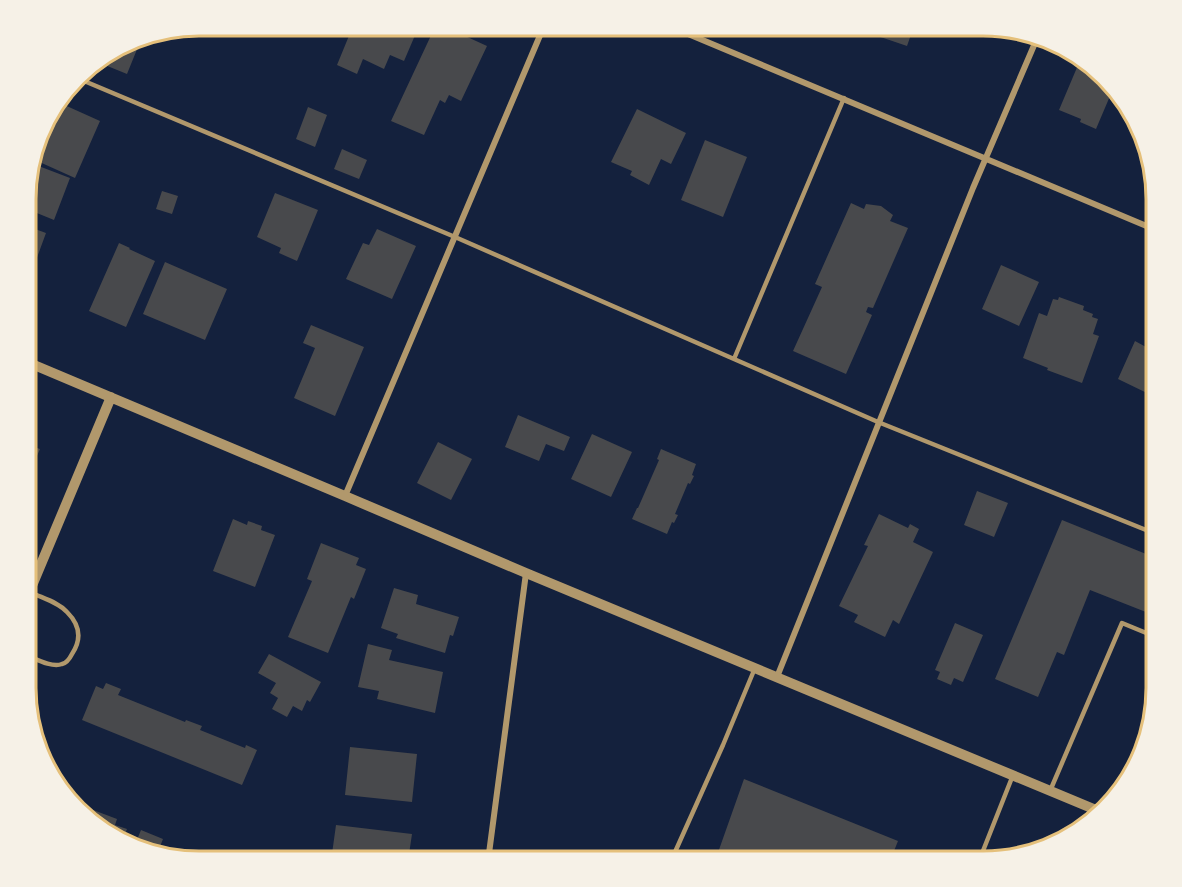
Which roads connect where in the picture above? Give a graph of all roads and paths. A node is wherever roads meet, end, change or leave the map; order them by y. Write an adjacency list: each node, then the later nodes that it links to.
1 (540, 36): 8 (street)
2 (693, 36): 5 (street)
3 (1034, 45): 6 (street)
4 (86, 82): 8 (lane)
5 (844, 98): 6 (street); 9 (lane)
6 (985, 157): 7 (street); 12 (street)
7 (1146, 226)
8 (455, 237): 9 (lane); 13 (street)
9 (734, 359): 12 (lane)
10 (36, 366): 11 (street)
11 (111, 397): 13 (street); 16 (street)
12 (878, 422): 14 (lane); 21 (street)
13 (345, 496): 15 (street)
14 (1146, 530)
15 (526, 573): 20 (street); 25 (street)
16 (36, 577)
17 (36, 599): 19 (lane)
18 (1146, 633): 23 (lane)
19 (36, 658)
20 (755, 668): 21 (street); 26 (lane)
21 (777, 677): 22 (street)
22 (1013, 775): 23 (street); 27 (lane)
23 (1050, 791): 24 (street)
24 (1092, 808)
25 (489, 851)
26 (675, 851)
27 (983, 851)

